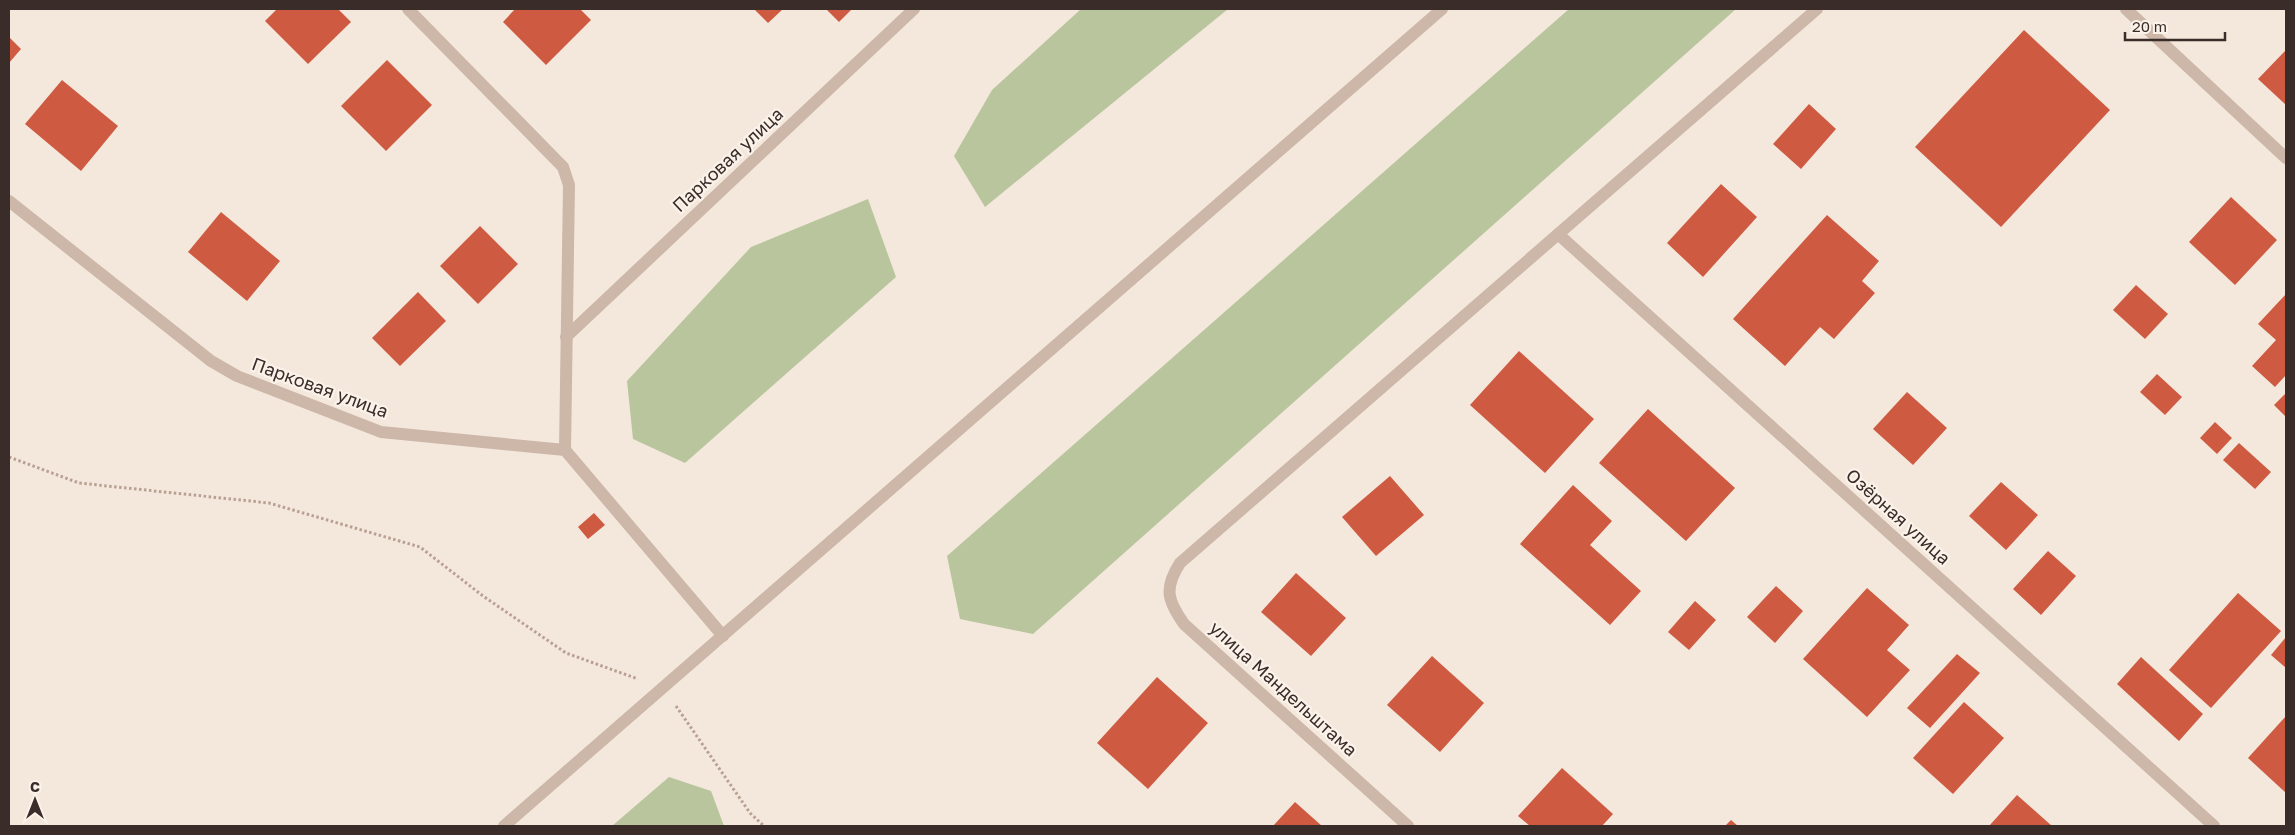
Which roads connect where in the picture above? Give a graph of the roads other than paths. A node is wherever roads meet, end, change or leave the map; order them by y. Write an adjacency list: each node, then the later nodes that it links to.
1 (408, 9): 9 (street)
2 (914, 9): 9 (street, Парковая улица)
3 (1442, 9): 11 (street)
4 (1817, 9): 8 (street)
5 (2126, 9): 6 (street)
6 (2286, 158)
7 (9, 201): 10 (street, Парковая улица)
8 (1558, 234): 13 (street, улица Мандельштама); 14 (street, Озёрная улица)
9 (566, 337): 10 (street)
10 (565, 450): 11 (street)
11 (723, 636): 12 (street)
12 (504, 826)
13 (1408, 826)
14 (2214, 826)

